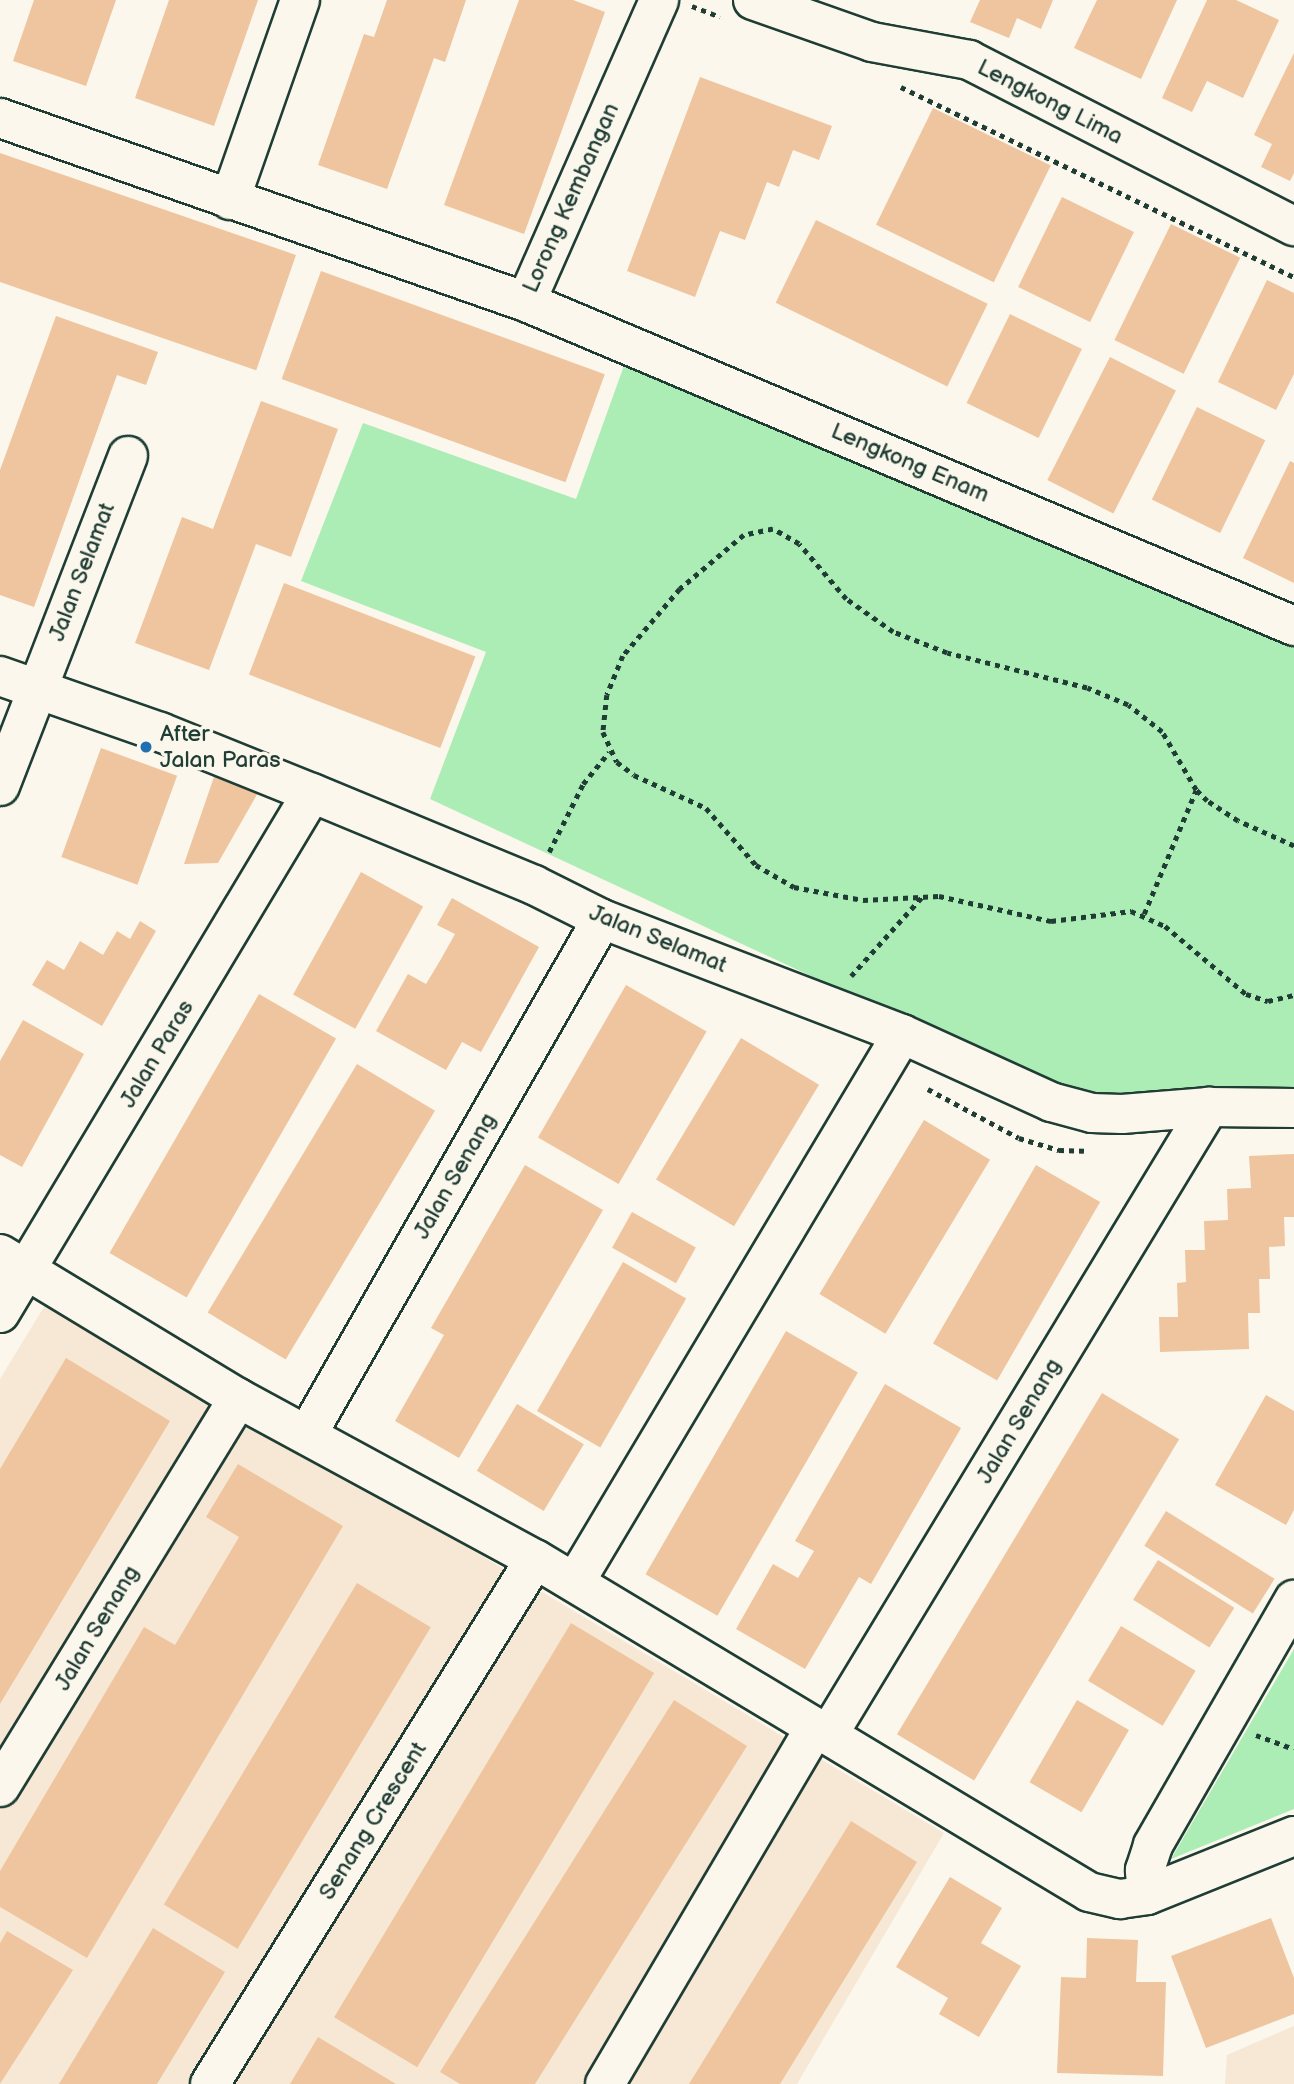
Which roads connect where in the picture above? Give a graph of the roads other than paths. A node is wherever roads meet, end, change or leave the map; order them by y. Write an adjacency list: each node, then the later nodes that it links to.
1 (300, 0): 5 (street)
2 (671, 1): 7 (street, Lorong Kembangan)
3 (742, 10): 6 (street, Lengkong Lima)
4 (0, 118): 5 (street, Lorong Kembangan)
5 (230, 200): 7 (street, Lorong Kembangan)
6 (1294, 226)
7 (526, 302): 9 (street, Lengkong Enam)
8 (128, 456): 11 (street, Jalan Selamat)
9 (1294, 626)
10 (0, 676): 11 (street, Jalan Selamat)
11 (37, 689): 12 (street, Jalan Selamat); 13 (street, Jalan Selamat)
12 (0, 786)
13 (312, 793): 14 (street, Jalan Selamat); 18 (street, Jalan Paras)
14 (602, 919): 15 (street, Jalan Selamat); 21 (street, Jalan Senang)
15 (902, 1034): 16 (street, Jalan Selamat); 23 (street)
16 (1209, 1107): 17 (street, Jalan Selamat); 25 (street, Jalan Senang)
17 (1294, 1108)
18 (13, 1262): 19 (street, Jalan Paras); 20 (street)
19 (0, 1313)
20 (238, 1398): 21 (street); 26 (street, Jalan Senang)
21 (307, 1433): 22 (street)
22 (536, 1559): 23 (street); 29 (street, Senang Crescent)
23 (575, 1582): 25 (street)
24 (1294, 1600): 28 (street)
25 (822, 1731): 28 (street); 30 (street)
26 (0, 1787)
27 (1294, 1836): 28 (street)
28 (1147, 1895)
29 (210, 2084)
30 (605, 2084)

